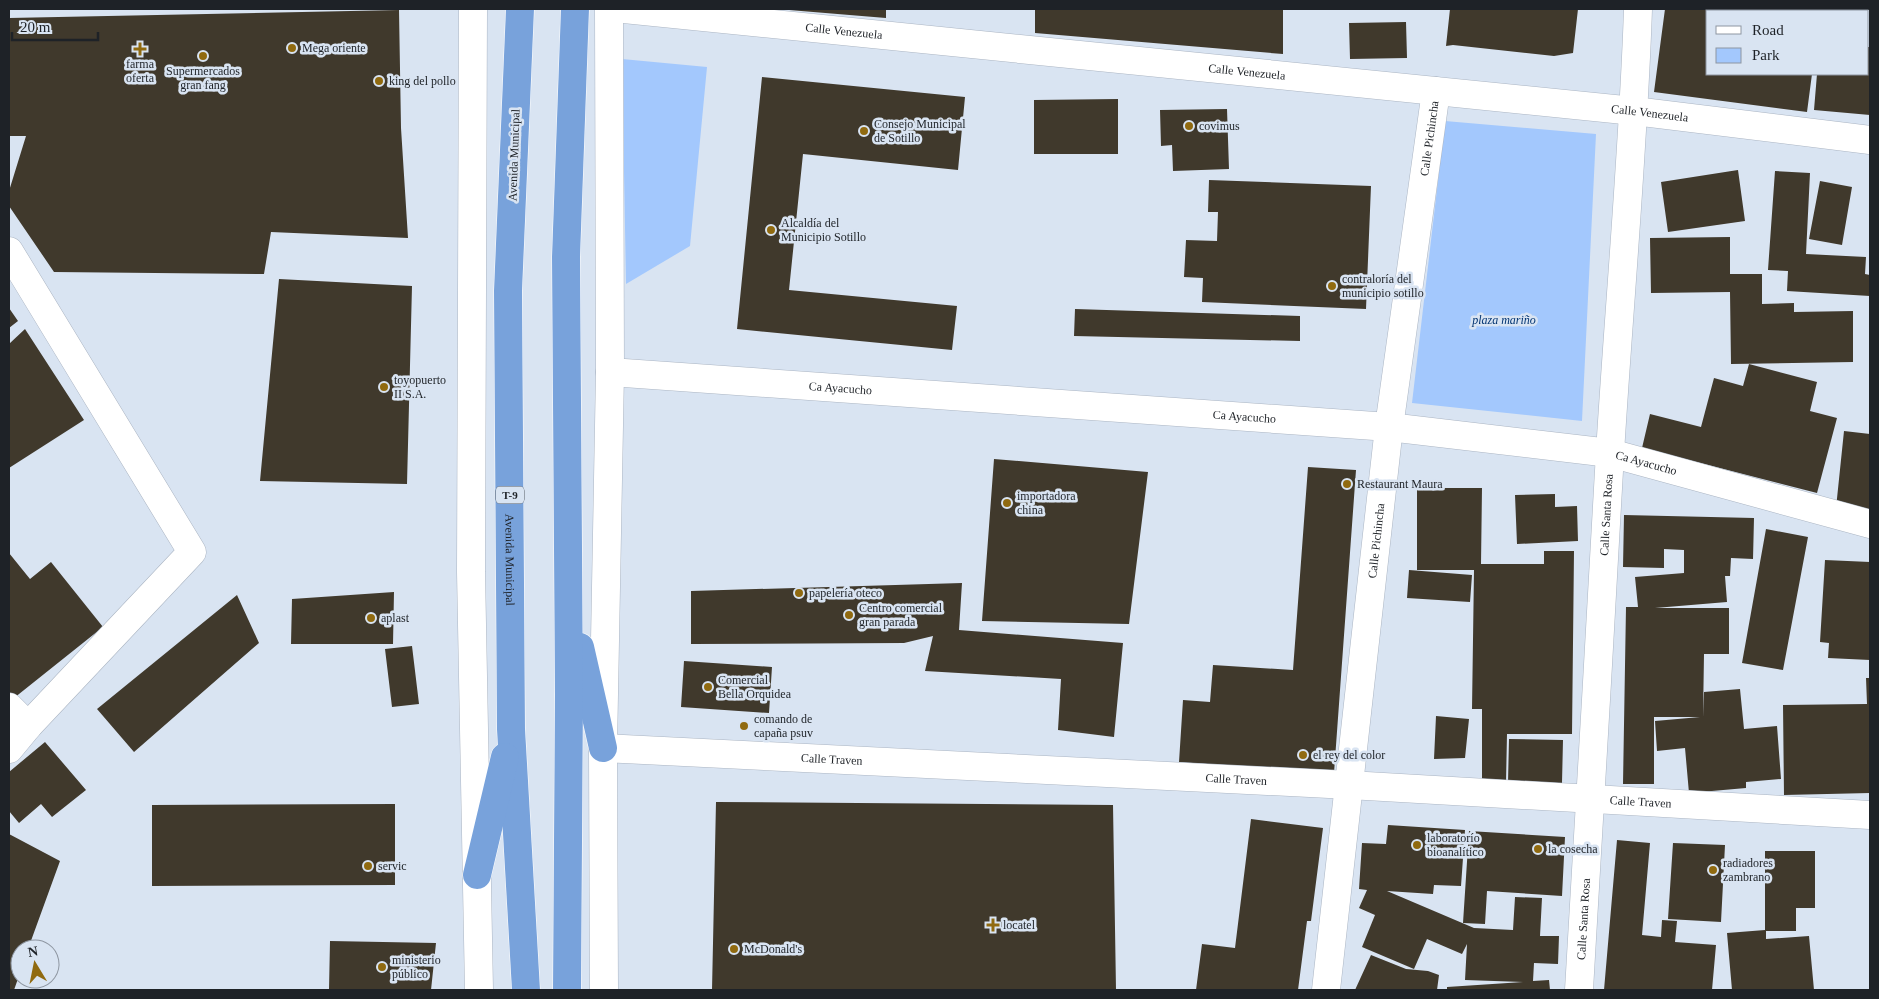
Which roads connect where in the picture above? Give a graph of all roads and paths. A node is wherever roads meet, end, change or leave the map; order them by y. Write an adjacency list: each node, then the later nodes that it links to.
1 (473, 9): 24 (street)
2 (520, 9): 18 (highway, Avenida Municipal / T-9)
3 (575, 9): 15 (highway)
4 (609, 9): 11 (street)
5 (624, 9): 7 (street, Calle Venezuela)
6 (1638, 9): 8 (street, Calle Santa Rosa)
7 (1436, 91): 8 (street, Calle Venezuela); 12 (street, Calle Pichincha)
8 (1634, 111): 9 (street, Calle Venezuela); 13 (street, Calle Santa Rosa)
9 (1870, 140)
10 (9, 251): 17 (street)
11 (610, 372): 12 (street, Ca Ayacucho); 19 (street)
12 (1389, 427): 13 (street, Ca Ayacucho); 21 (street, Calle Pichincha)
13 (1610, 453): 14 (street, Ca Ayacucho); 22 (street, Calle Santa Rosa)
14 (1870, 524)
15 (568, 593): 19 (highway); 25 (highway)
16 (9, 707): 17 (street)
17 (28, 726): 20 (street)
18 (511, 729): 24 (highway); 26 (highway, Avenida Municipal / T-9)
19 (602, 748): 21 (street, Calle Traven); 28 (street)
20 (9, 749)
21 (1349, 784): 22 (street, Calle Traven); 29 (street, Calle Pichincha)
22 (1592, 798): 23 (street, Calle Traven); 30 (street, Calle Santa Rosa)
23 (1870, 815)
24 (477, 875): 27 (street)
25 (567, 983)
26 (526, 986)
27 (479, 990)
28 (604, 990)
29 (1326, 990)
30 (1579, 990)

